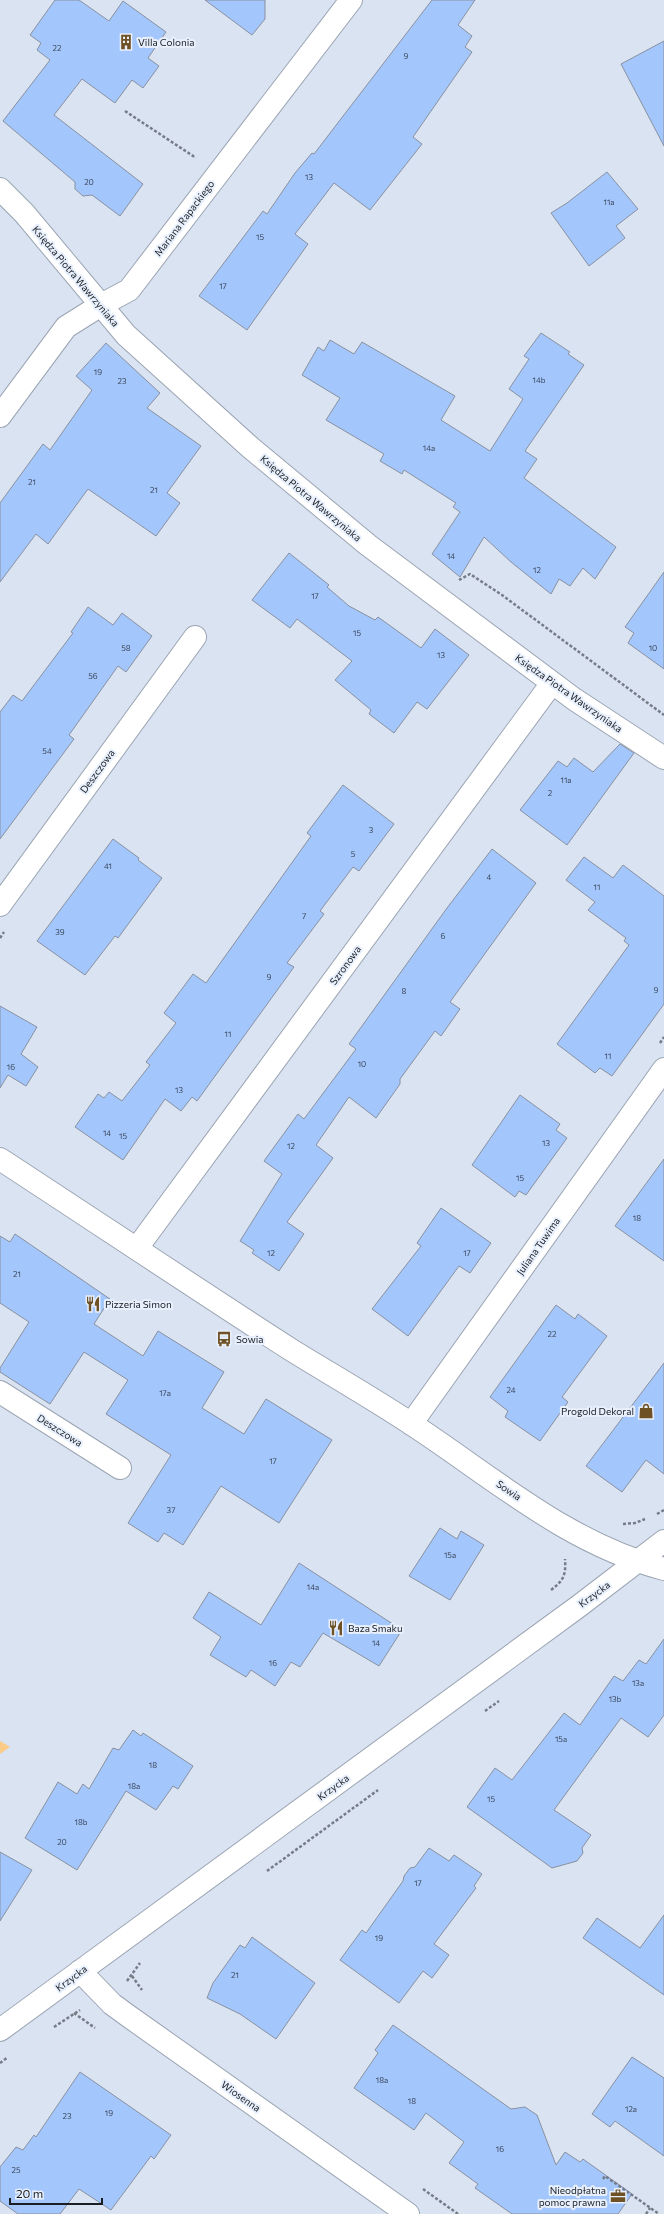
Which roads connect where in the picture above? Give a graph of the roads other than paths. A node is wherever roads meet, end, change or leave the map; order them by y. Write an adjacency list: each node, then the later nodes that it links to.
1 (351, 0): 3 (street, Mariana Rapackiego)
2 (0, 189): 3 (street, Księdza Piotra Wawrzyniaka)
3 (101, 305): 4 (street, Mariana Rapackiego); 6 (street, Księdza Piotra Wawrzyniaka)
4 (0, 416)
5 (195, 637): 8 (street, Deszczowa)
6 (552, 683): 7 (street, Księdza Piotra Wawrzyniaka); 11 (street, Szronowa)
7 (664, 758)
8 (0, 905)
9 (664, 1069): 13 (street, Juliana Tuwima)
10 (0, 1159): 11 (street, Sowia)
11 (137, 1248): 13 (street, Sowia)
12 (0, 1392): 14 (street, Deszczowa)
13 (411, 1424): 16 (street, Sowia)
14 (120, 1468)
15 (664, 1541): 16 (street, Krzycka)
16 (636, 1562): 17 (street, Sowia); 18 (street, Krzycka)
17 (664, 1569)
18 (80, 1972): 19 (street, Krzycka); 20 (street, Wiosenna)
19 (0, 2030)
20 (408, 2214)

